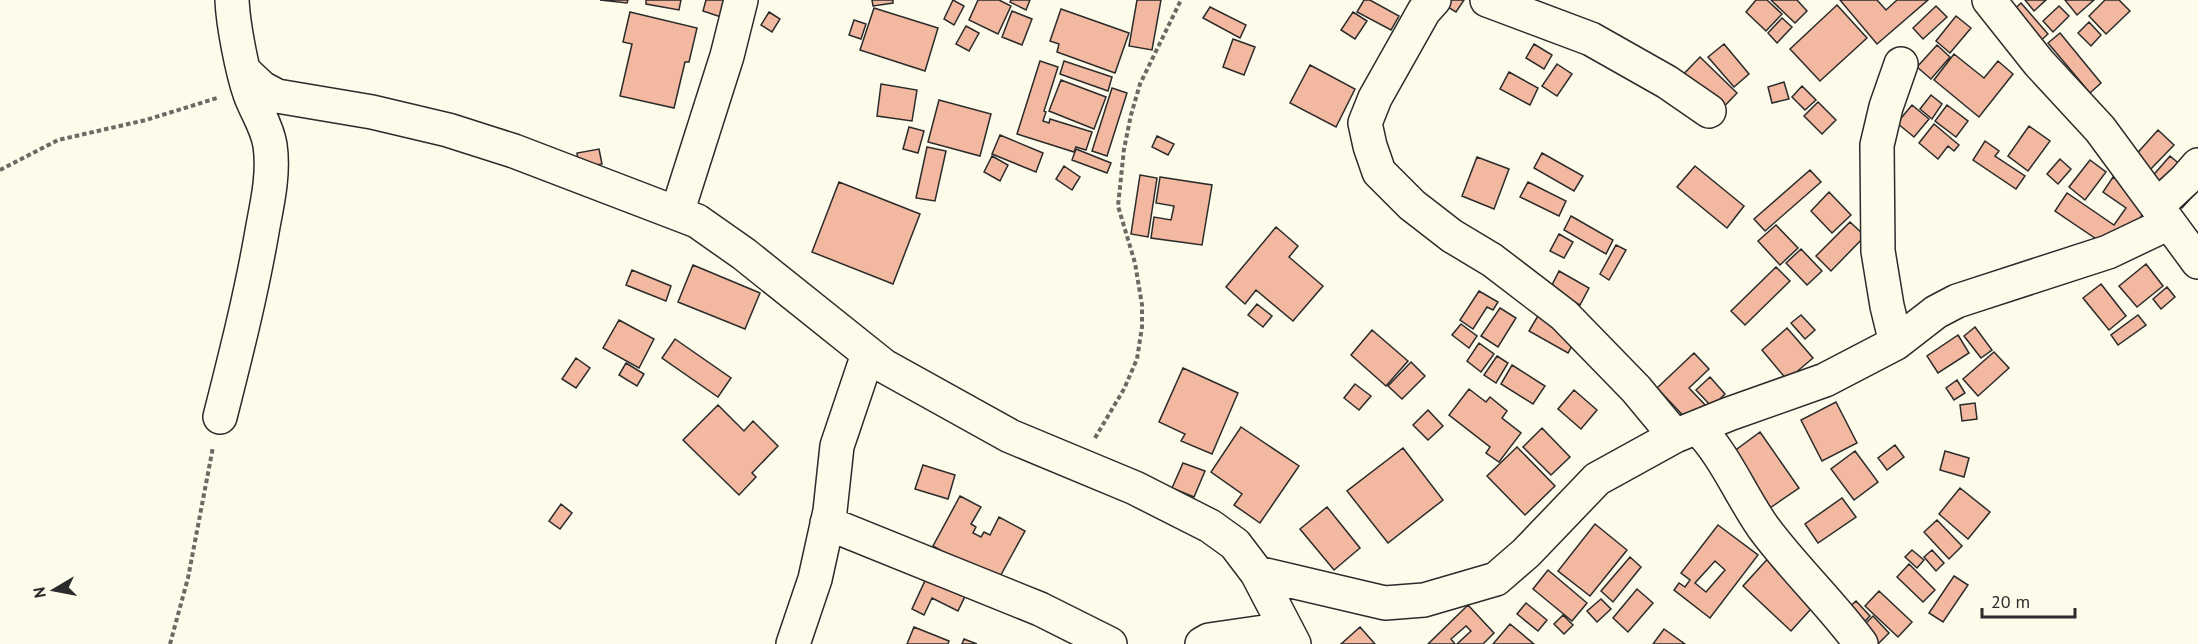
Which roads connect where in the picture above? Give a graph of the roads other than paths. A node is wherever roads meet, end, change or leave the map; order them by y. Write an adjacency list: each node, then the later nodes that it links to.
1 (232, 0): 7 (street)
2 (741, 0): 10 (street)
3 (1434, 0): 16 (street)
4 (1486, 0): 8 (street)
5 (1989, 0): 11 (street)
6 (1902, 64): 13 (street)
7 (246, 80): 10 (street); 15 (street)
8 (1709, 111)
9 (2198, 165): 11 (street)
10 (677, 213): 14 (street)
11 (2163, 215): 12 (street); 13 (street)
12 (2198, 262)
13 (1896, 343): 16 (street)
14 (868, 354): 17 (street); 18 (street)
15 (220, 417)
16 (1686, 431): 18 (street); 23 (street)
17 (827, 523): 20 (street); 21 (street)
18 (1257, 573): 19 (street)
19 (1290, 636): 22 (street)
20 (793, 644)
21 (1110, 644)
22 (1202, 644)
23 (1861, 644)

